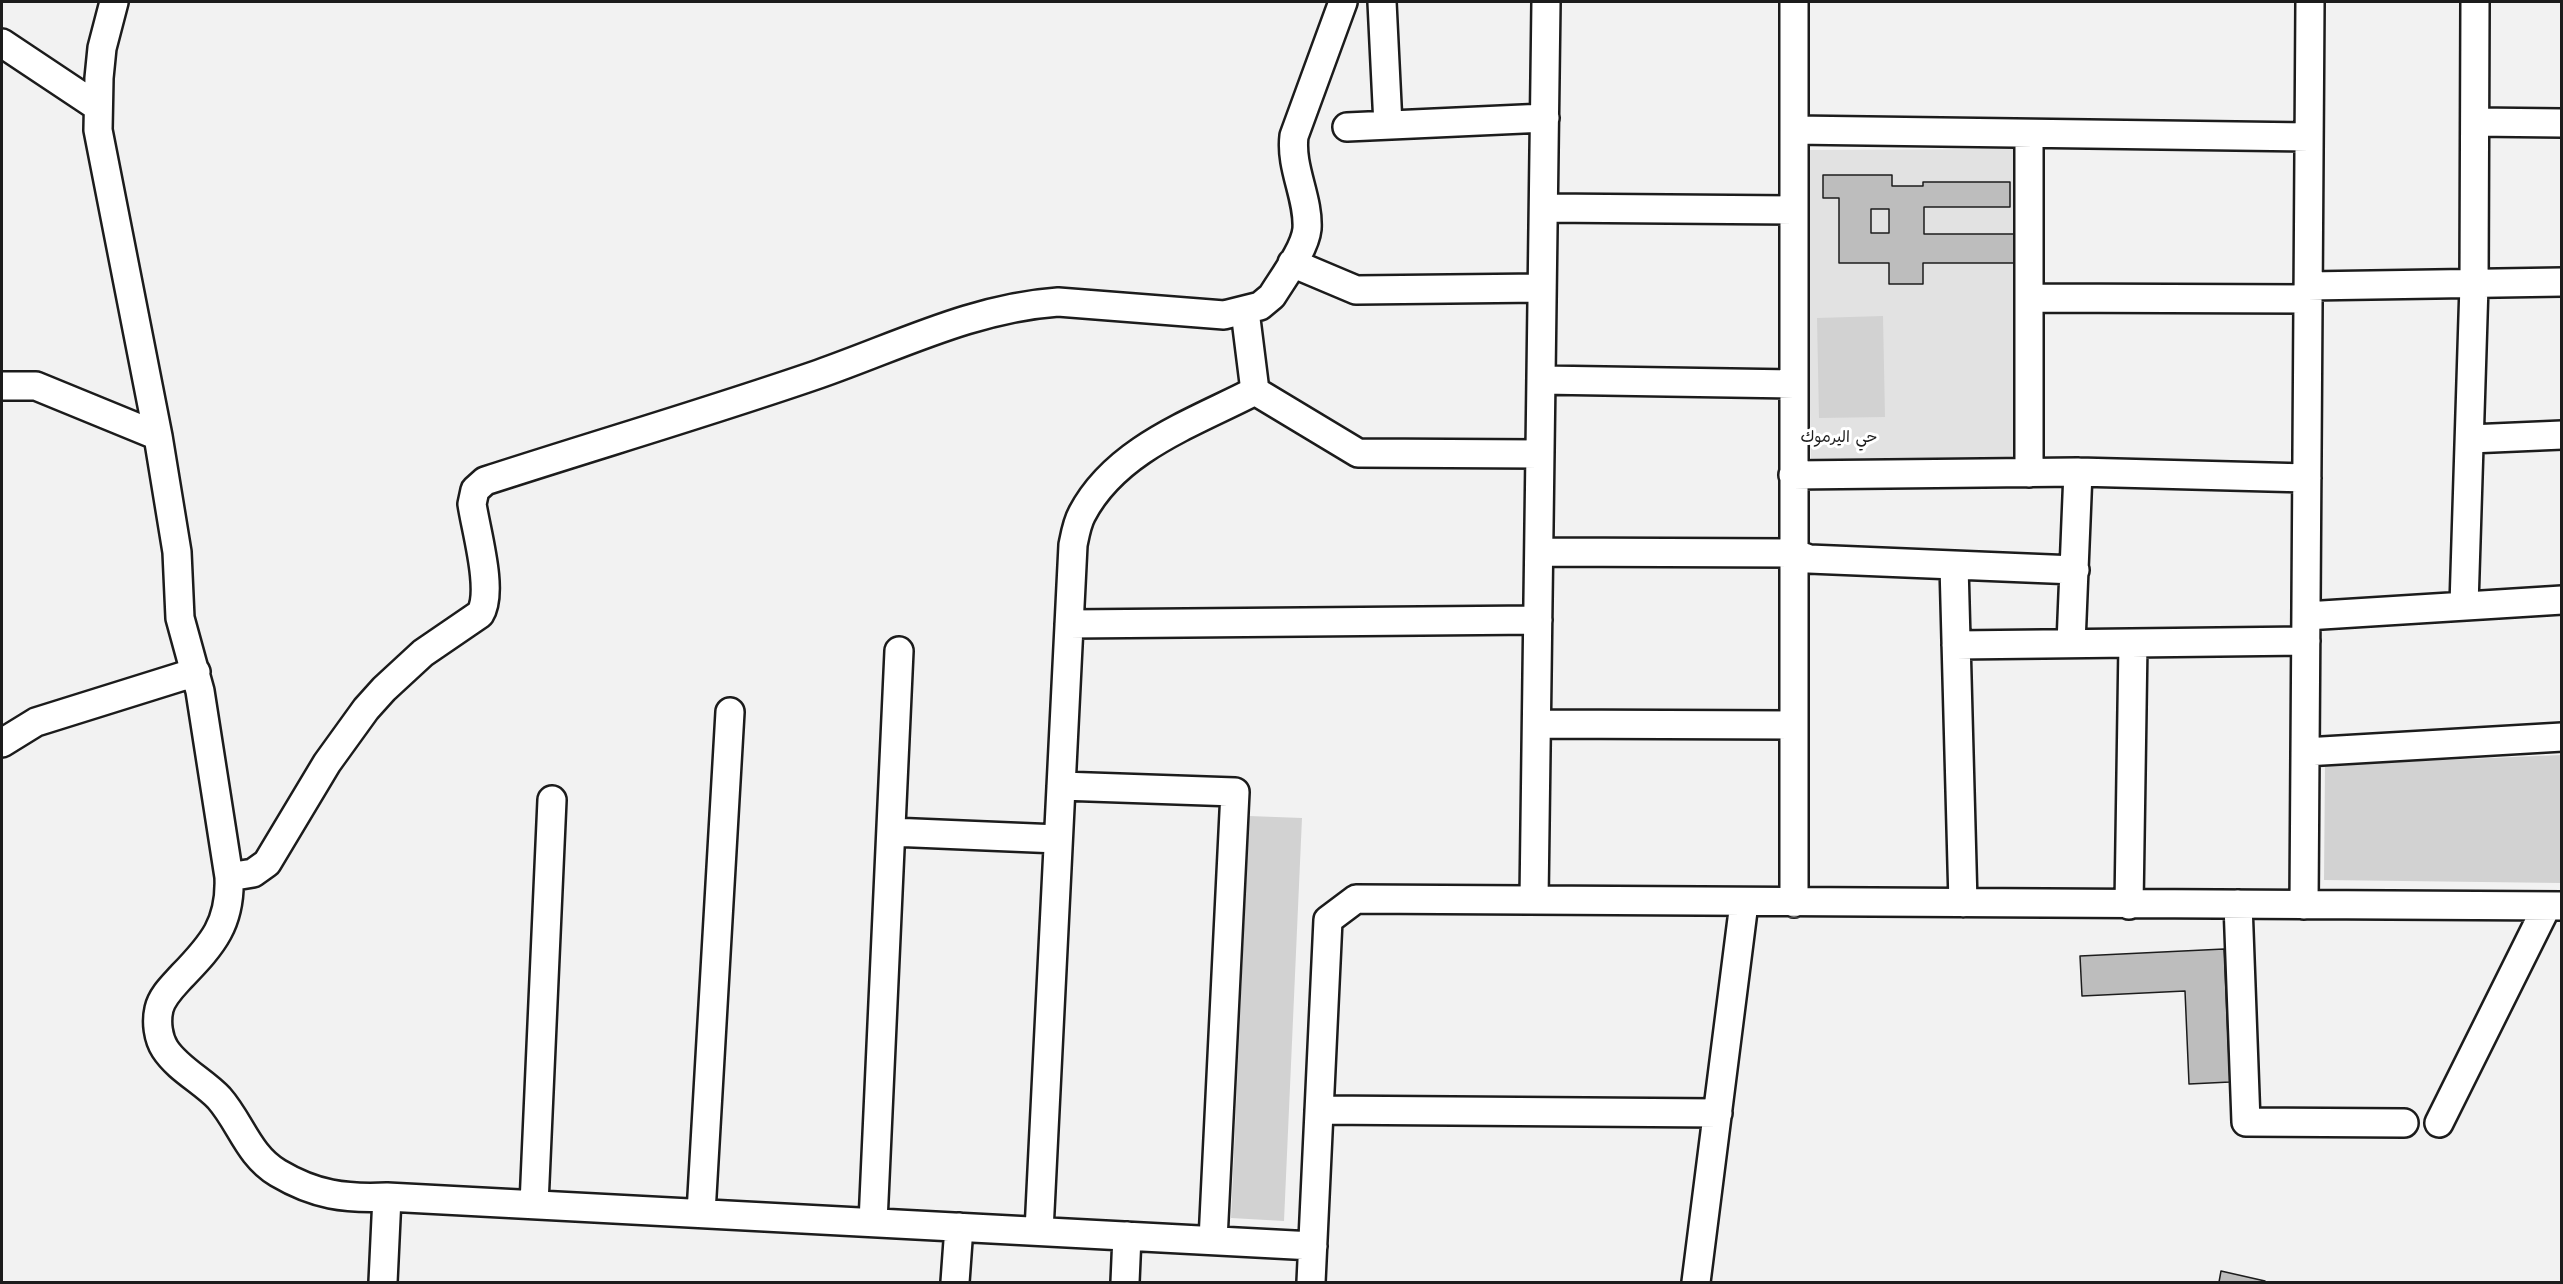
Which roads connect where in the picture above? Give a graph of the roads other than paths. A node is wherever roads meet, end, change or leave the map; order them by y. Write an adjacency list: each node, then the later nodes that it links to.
1 (114, 2): 9 (street)
2 (1343, 2): 20 (street)
3 (1382, 2): 13 (street)
4 (1546, 2): 10 (street)
5 (1794, 2): 15 (street)
6 (2310, 2): 17 (street)
7 (2475, 2): 11 (street)
8 (2, 43): 9 (street)
9 (98, 107): 32 (street)
10 (1545, 118): 13 (street); 18 (street)
11 (2475, 122): 12 (street); 22 (street)
12 (2562, 123)
13 (1388, 125): 14 (street)
14 (1347, 127)
15 (1794, 130): 16 (street); 19 (street)
16 (2029, 135): 17 (street); 25 (street)
17 (2309, 137): 24 (street)
18 (1544, 208): 19 (street); 23 (street)
19 (1793, 210): 28 (street)
20 (1292, 263): 23 (street); 26 (street)
21 (2562, 282): 22 (street)
22 (2475, 285): 24 (street); 33 (street)
23 (1542, 288): 27 (street)
24 (2308, 293): 25 (street); 38 (street)
25 (2029, 298): 36 (street)
26 (1245, 311): 30 (street); 63 (street)
27 (1541, 380): 28 (street); 34 (street)
28 (1794, 384): 37 (street)
29 (2, 386): 32 (street)
30 (1255, 391): 34 (street); 46 (street)
31 (2562, 435): 33 (street)
32 (158, 436): 52 (street)
33 (2470, 439): 44 (street)
34 (1540, 454): 39 (street)
35 (2078, 472): 36 (street); 38 (street); 42 (street)
36 (2029, 473): 37 (street)
37 (1793, 475): 40 (street)
38 (2307, 478): 47 (street)
39 (1539, 552): 40 (street); 45 (street)
40 (1793, 554): 41 (street); 55 (street)
41 (1954, 565): 42 (street); 50 (street)
42 (2075, 570): 48 (street)
43 (2562, 600): 44 (street)
44 (2464, 605): 47 (street)
45 (1538, 620): 46 (street); 54 (street)
46 (1069, 624): 59 (street)
47 (2306, 629): 49 (street); 58 (street)
48 (2072, 643): 49 (street); 50 (street)
49 (2133, 643): 69 (street)
50 (1956, 645): 67 (street)
51 (899, 651): 61 (street)
52 (196, 672): 57 (street); 63 (street)
53 (730, 712): 78 (street)
54 (1537, 724): 55 (street); 64 (street)
55 (1792, 724): 66 (street)
56 (2562, 737): 58 (street)
57 (2, 743)
58 (2305, 752): 70 (street)
59 (1061, 786): 62 (street); 83 (street)
60 (552, 800): 77 (street)
61 (891, 832): 62 (street); 79 (street)
62 (1058, 839): 81 (street)
63 (229, 877): 76 (street)
64 (1534, 899): 65 (street); 72 (street)
65 (1744, 903): 66 (street); 73 (street)
66 (1794, 903): 67 (street)
67 (1963, 903): 69 (street)
68 (2238, 904): 69 (street); 70 (street); 74 (street)
69 (2129, 905)
70 (2304, 905): 71 (street)
71 (2554, 906): 75 (street)
72 (1319, 1110): 73 (street); 84 (street)
73 (1718, 1113): 89 (street)
74 (2404, 1123)
75 (2439, 1124)
76 (387, 1197): 77 (street); 85 (street)
77 (534, 1204): 78 (street)
78 (701, 1213): 79 (street)
79 (873, 1222): 80 (street)
80 (959, 1227): 81 (street); 86 (street)
81 (1039, 1231): 82 (street)
82 (1127, 1236): 83 (street); 87 (street)
83 (1213, 1240): 84 (street)
84 (1313, 1246): 88 (street)
85 (383, 1282)
86 (955, 1282)
87 (1125, 1282)
88 (1311, 1282)
89 (1696, 1282)

